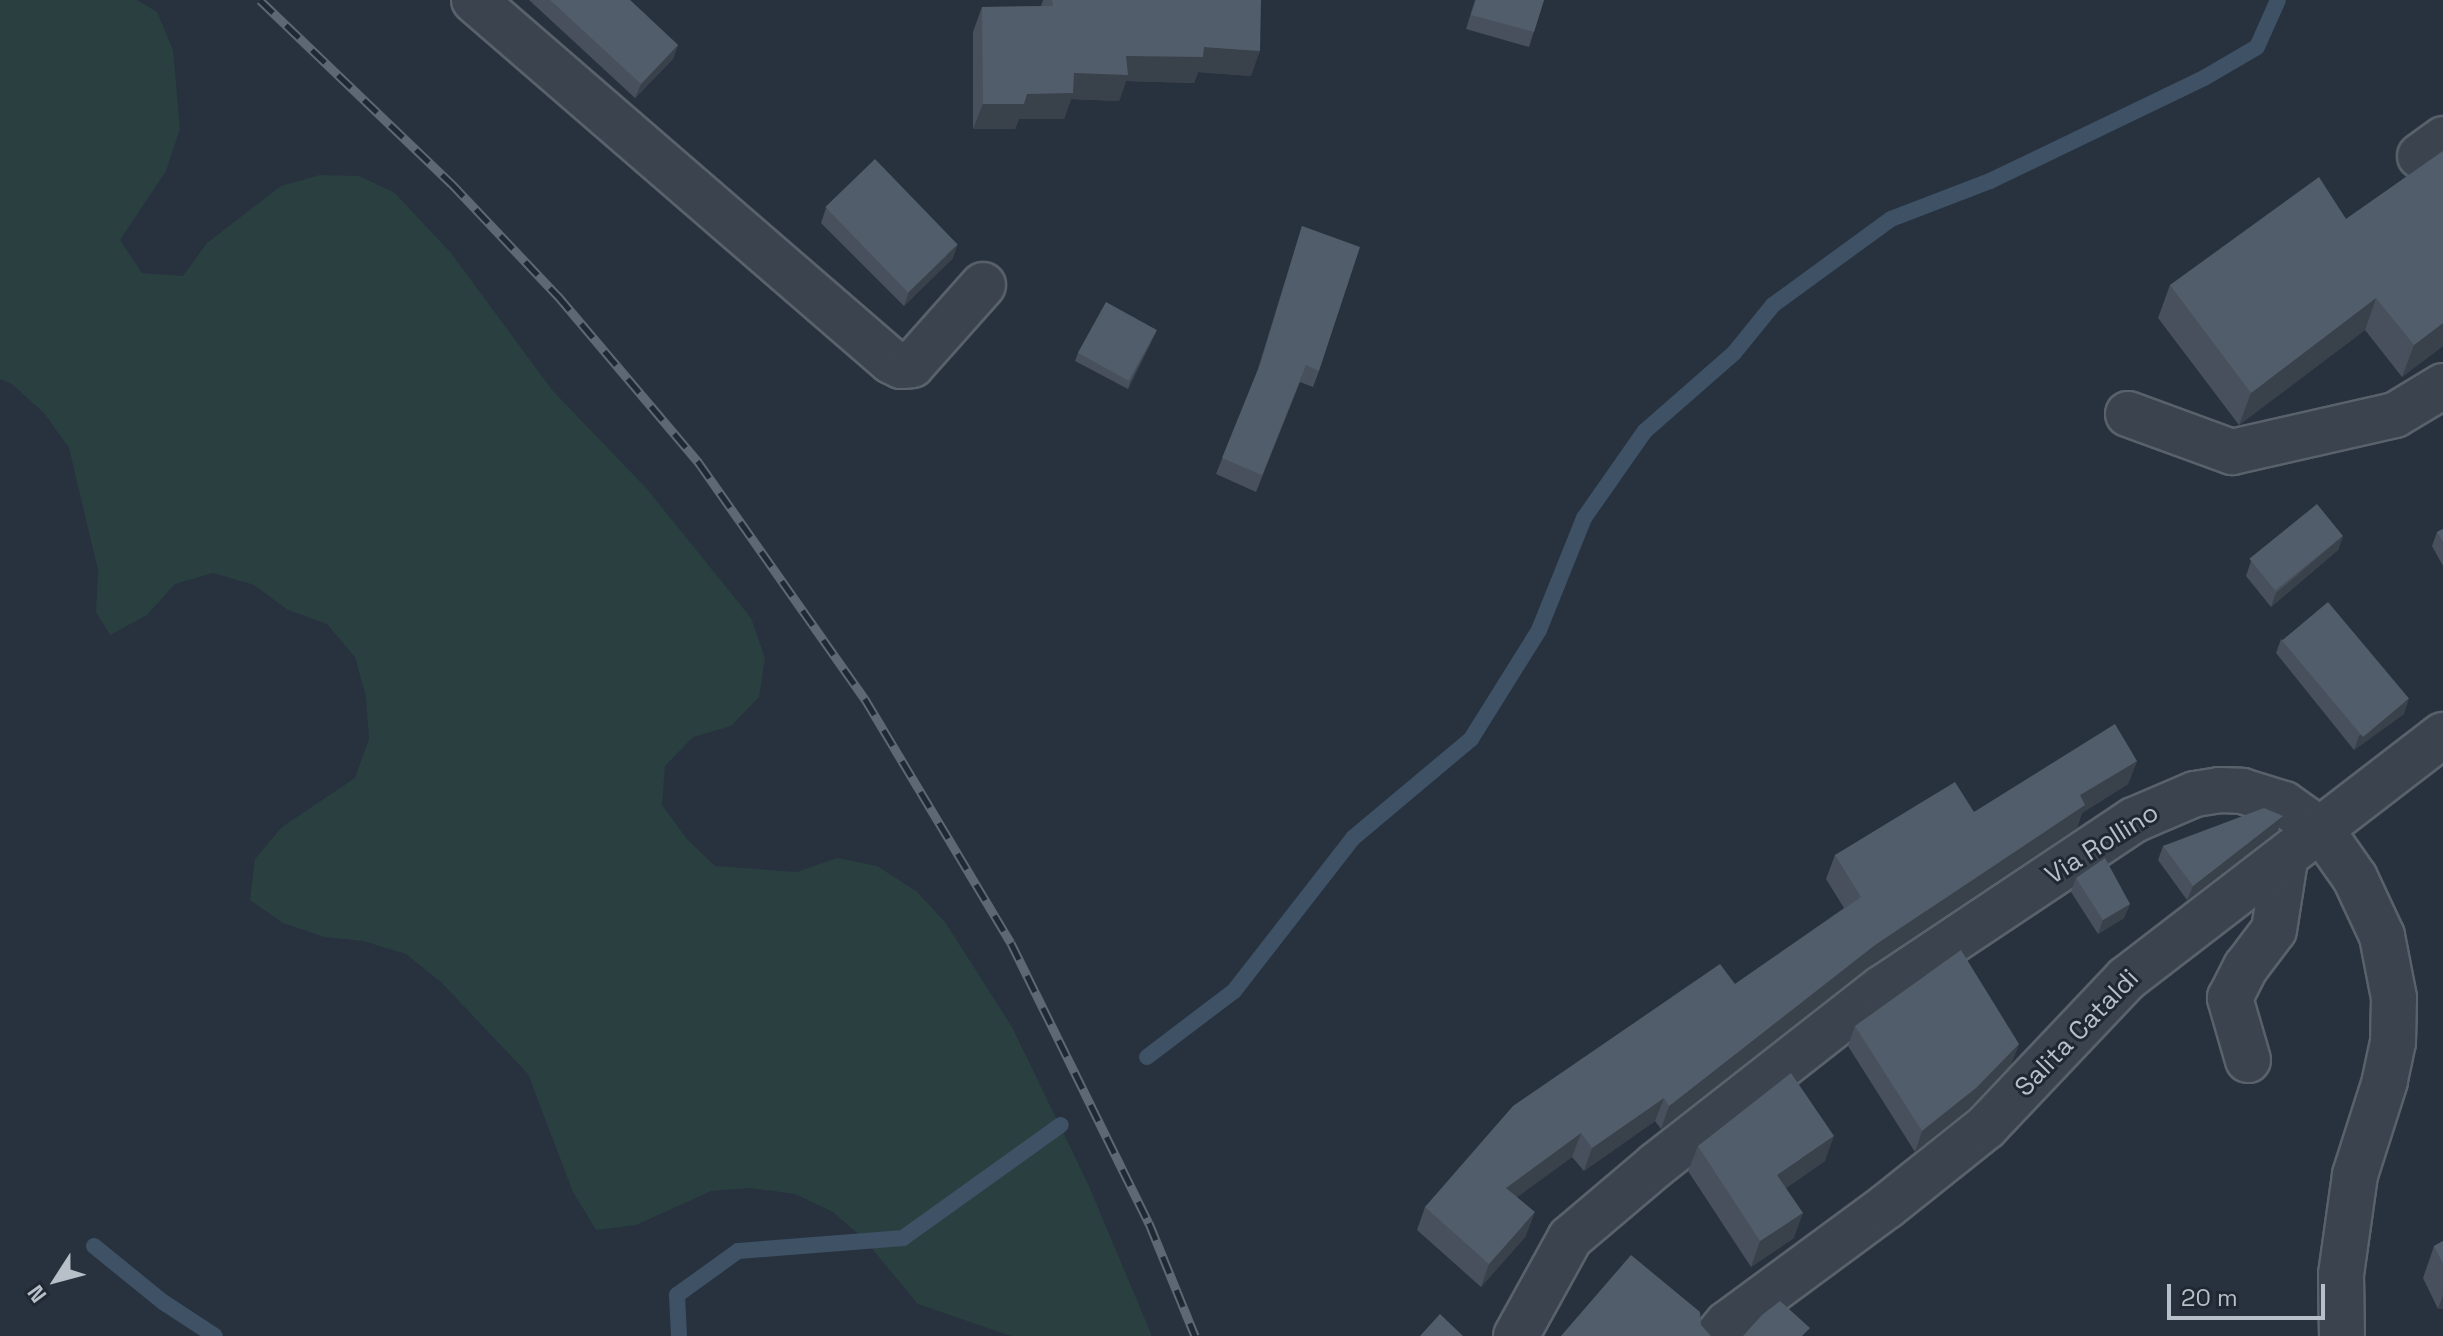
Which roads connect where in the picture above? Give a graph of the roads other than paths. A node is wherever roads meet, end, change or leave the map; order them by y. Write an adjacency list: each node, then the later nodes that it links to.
1 (474, 0): 2 (street)
2 (983, 285)
3 (2443, 386): 4 (street)
4 (2128, 414)
5 (2443, 710): 7 (street)
6 (2443, 735): 7 (street, Salita Cataldi)
7 (2313, 823): 8 (street, Salita Cataldi); 10 (street, Via Rollino); 12 (street, Via Rollino)
8 (2285, 860): 9 (street); 11 (street, Salita Cataldi)
9 (2248, 1060)
10 (1516, 1336)
11 (1717, 1336)
12 (2342, 1336)

